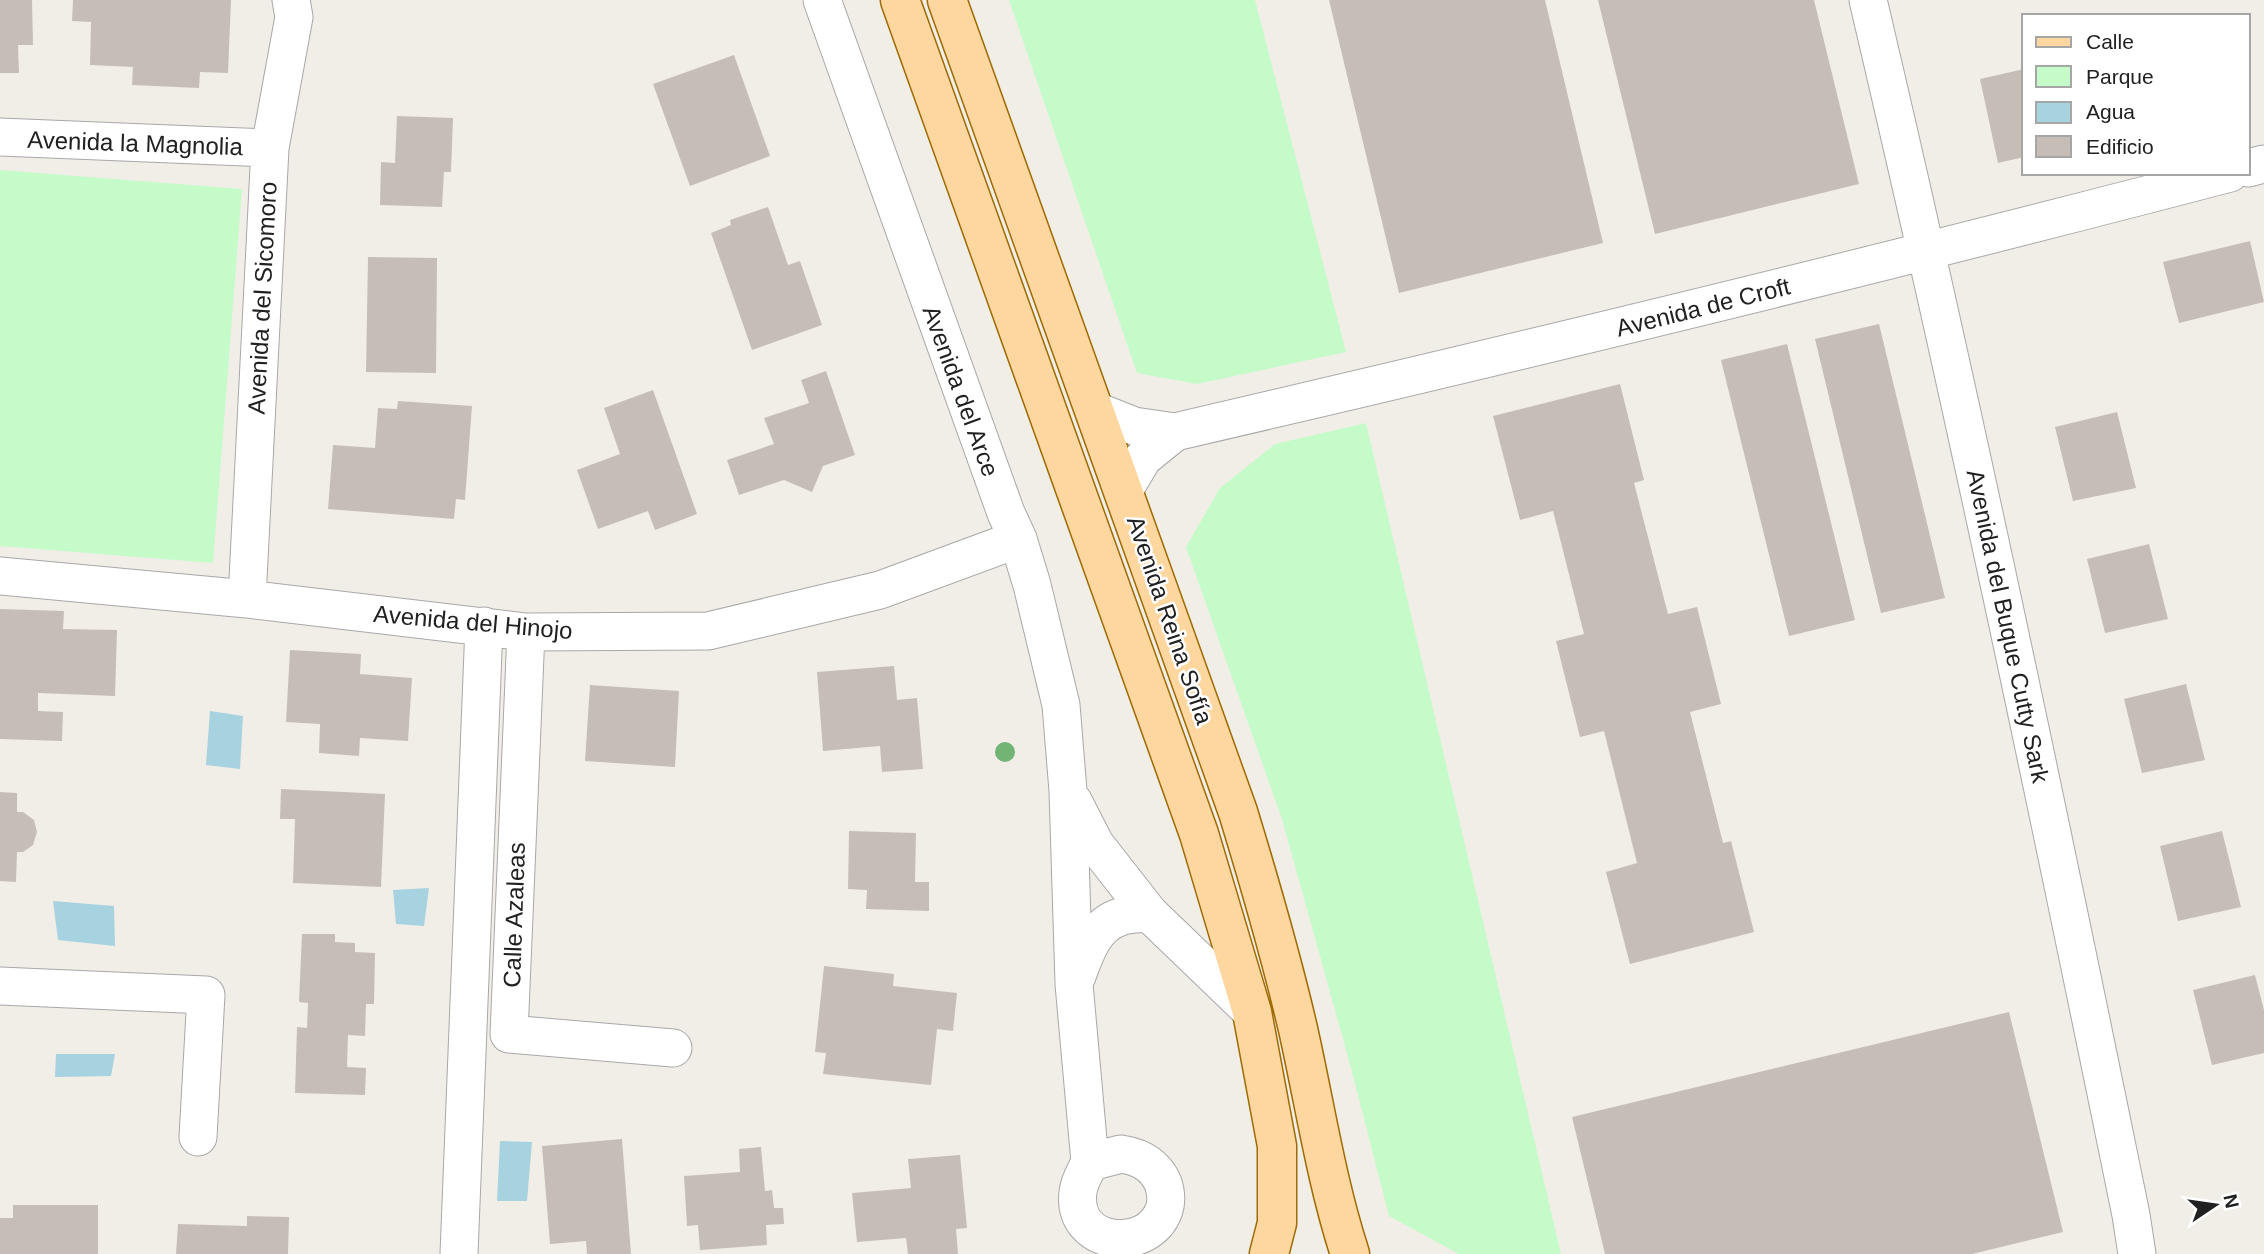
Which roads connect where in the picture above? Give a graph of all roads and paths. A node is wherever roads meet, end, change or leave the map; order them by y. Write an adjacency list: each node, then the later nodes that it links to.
1 (291, 0): 7 (street, Avenida del Sicomoro)
2 (822, 0): 13 (street, Avenida del Arce)
3 (900, 0): 22 (main road, Avenida Reina Sofía)
4 (947, 0): 10 (main road, Avenida Reina Sofía)
5 (1868, 0): 9 (street, Avenida del Buque Cutty Sark)
6 (0, 137): 7 (street, Avenida la Magnolia)
7 (270, 148): 15 (street, Avenida del Sicomoro)
8 (2222, 175): 9 (street, Avenida de Croft)
9 (1927, 252): 11 (street, Avenida de Croft); 29 (street, Avenida del Buque Cutty Sark)
10 (1096, 411): 11 (street, Avenida de Croft); 12 (main road, Avenida Reina Sofía)
11 (1175, 432): 12 (street, Avenida de Croft)
12 (1124, 490): 28 (main road, Avenida Reina Sofía)
13 (1018, 539): 17 (street, Avenida del Hinojo); 18 (street, Avenida del Arce)
14 (0, 576): 15 (street, Avenida del Hinojo)
15 (247, 599): 16 (street, Avenida del Hinojo)
16 (484, 626): 17 (street, Avenida del Hinojo); 26 (street)
17 (526, 632): 23 (street, Calle Azaleas)
18 (1068, 791): 19 (street, Avenida del Arce); 20 (street, Avenida del Arce)
19 (1149, 914): 20 (street, Avenida del Arce); 22 (street, Avenida del Arce)
20 (1074, 984): 25 (street, Avenida del Arce)
21 (0, 986): 24 (street)
22 (1252, 1012): 27 (main road, Avenida Reina Sofía)
23 (673, 1048)
24 (198, 1137)
25 (1090, 1162)
26 (459, 1254)
27 (1269, 1254)
28 (1350, 1254)
29 (2137, 1254)

